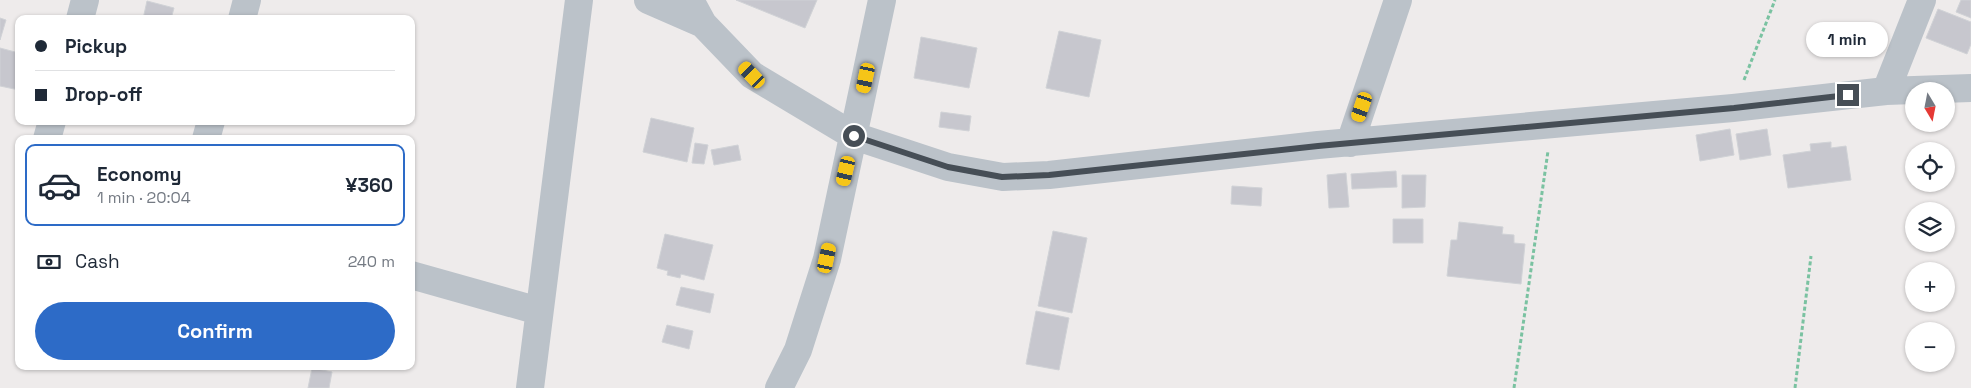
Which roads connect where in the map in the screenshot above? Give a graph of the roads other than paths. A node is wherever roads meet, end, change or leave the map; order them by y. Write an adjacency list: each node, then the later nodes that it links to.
1 (85, 0): 9 (street)
2 (247, 0): 10 (street)
3 (579, 0): 17 (street)
4 (648, 0): 11 (street)
5 (690, 0): 11 (street)
6 (882, 0): 14 (street)
7 (1398, 0): 15 (street)
8 (1922, 0): 13 (street)
9 (81, 15)
10 (243, 15)
11 (703, 24): 14 (street)
12 (1971, 88): 13 (street)
13 (1886, 91): 15 (street)
14 (854, 136): 15 (street); 19 (street)
15 (1350, 143)
16 (415, 276): 17 (street)
17 (540, 312): 18 (street)
18 (530, 388)
19 (778, 388)

